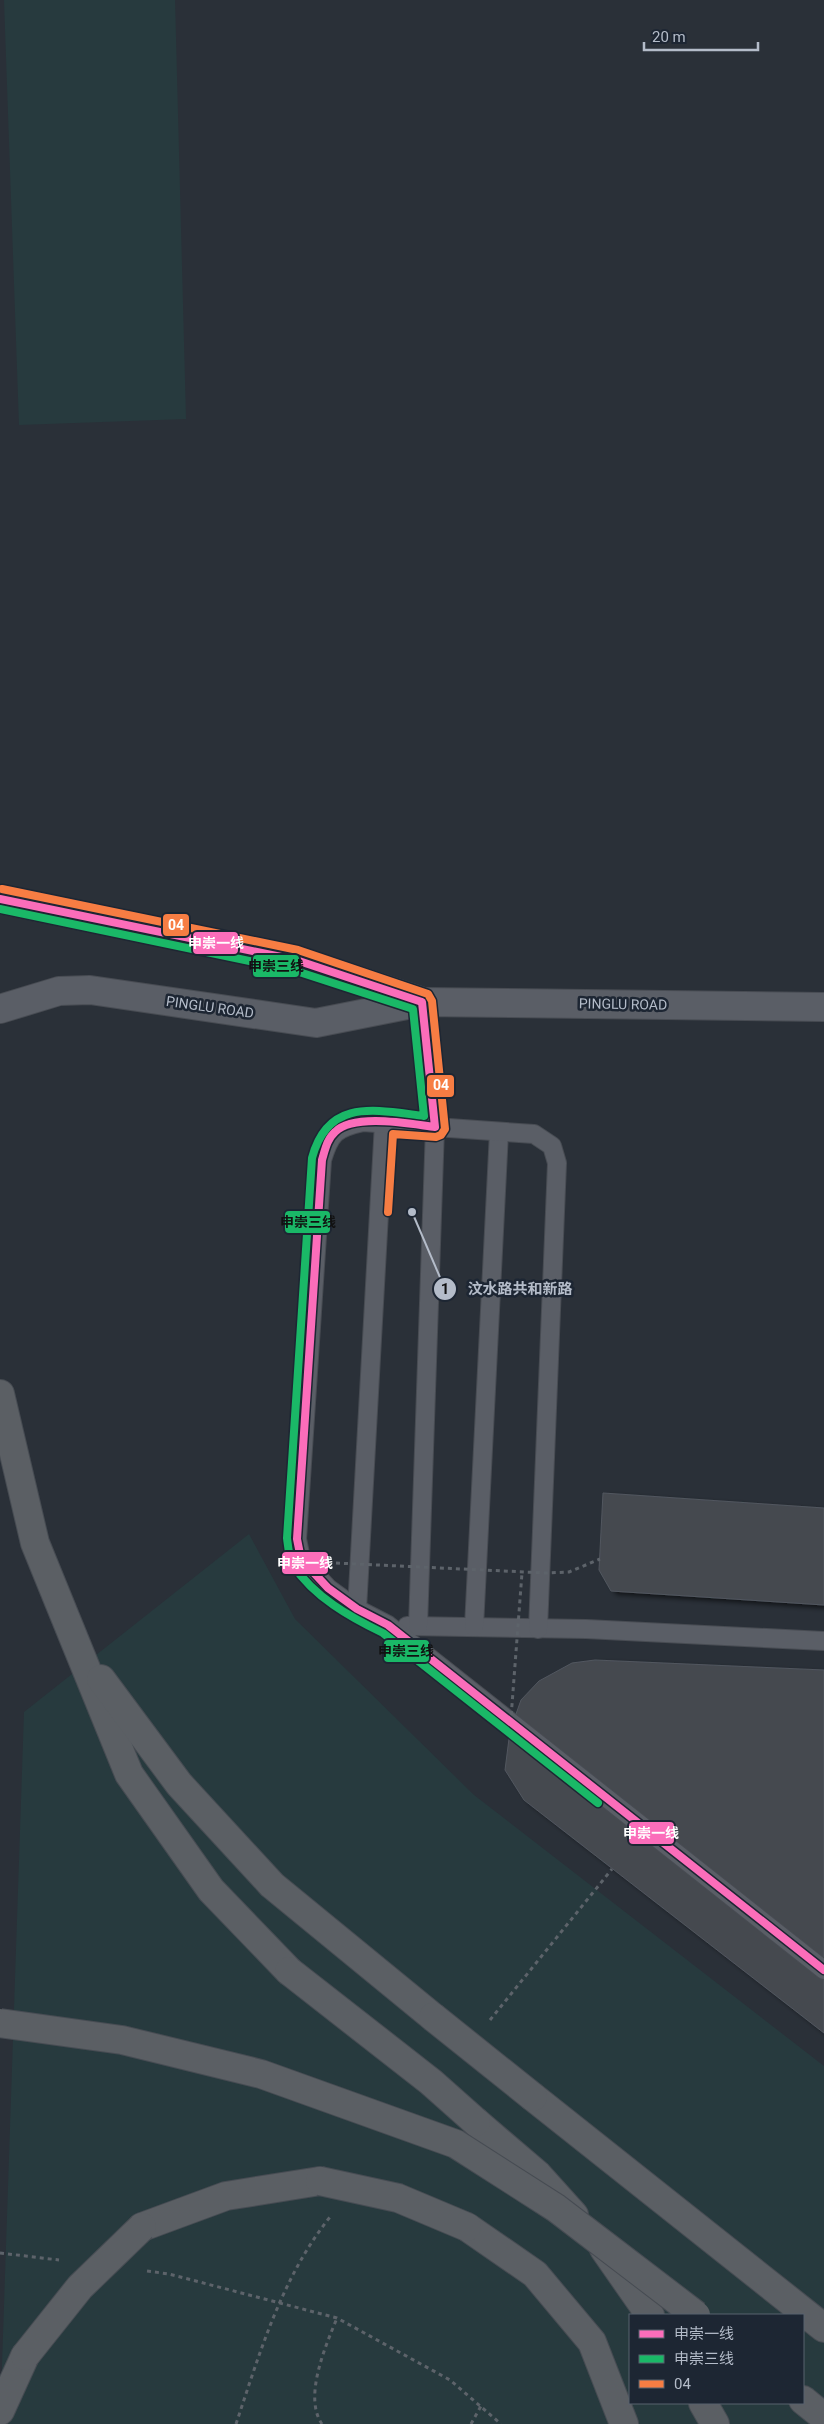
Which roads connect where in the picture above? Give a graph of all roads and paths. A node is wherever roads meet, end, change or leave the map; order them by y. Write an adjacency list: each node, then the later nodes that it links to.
1 (0, 899): 2 (street, PINGLU ROAD)
2 (422, 1002): 3 (street, PINGLU ROAD); 4 (street, PINGLU ROAD); 6 (lane)
3 (824, 1007)
4 (0, 1009)
5 (384, 1123): 6 (lane); 12 (lane); 12 (lane)
6 (435, 1127): 7 (lane); 14 (lane)
7 (499, 1132): 15 (lane); 16 (lane)
8 (0, 1394): 18 (highway)
9 (600, 1559): 11 (path, bridge)
10 (336, 1563): 11 (path, bridge)
11 (522, 1573): 19 (path, bridge)
12 (357, 1609): 13 (lane)
13 (388, 1625): 14 (lane); 20 (lane)
14 (418, 1626): 15 (lane)
15 (474, 1628): 16 (lane)
16 (538, 1629): 17 (lane)
17 (824, 1641)
18 (79, 1650): 25 (highway, bridge); 28 (highway, bridge)
19 (510, 1731)
20 (824, 1970)
21 (0, 2023): 26 (highway, bridge)
22 (0, 2253): 23 (path)
23 (60, 2260)
24 (139, 2270): 27 (path)
25 (649, 2314)
26 (695, 2314)
27 (337, 2318): 31 (path); 34 (path)
28 (824, 2328)
29 (804, 2401): 33 (highway)
30 (705, 2404): 38 (highway)
31 (481, 2406): 35 (path); 36 (path)
32 (0, 2411): 37 (highway, bridge)
33 (824, 2417)
34 (322, 2424)
35 (472, 2424)
36 (501, 2424)
37 (624, 2424)
38 (715, 2424)

